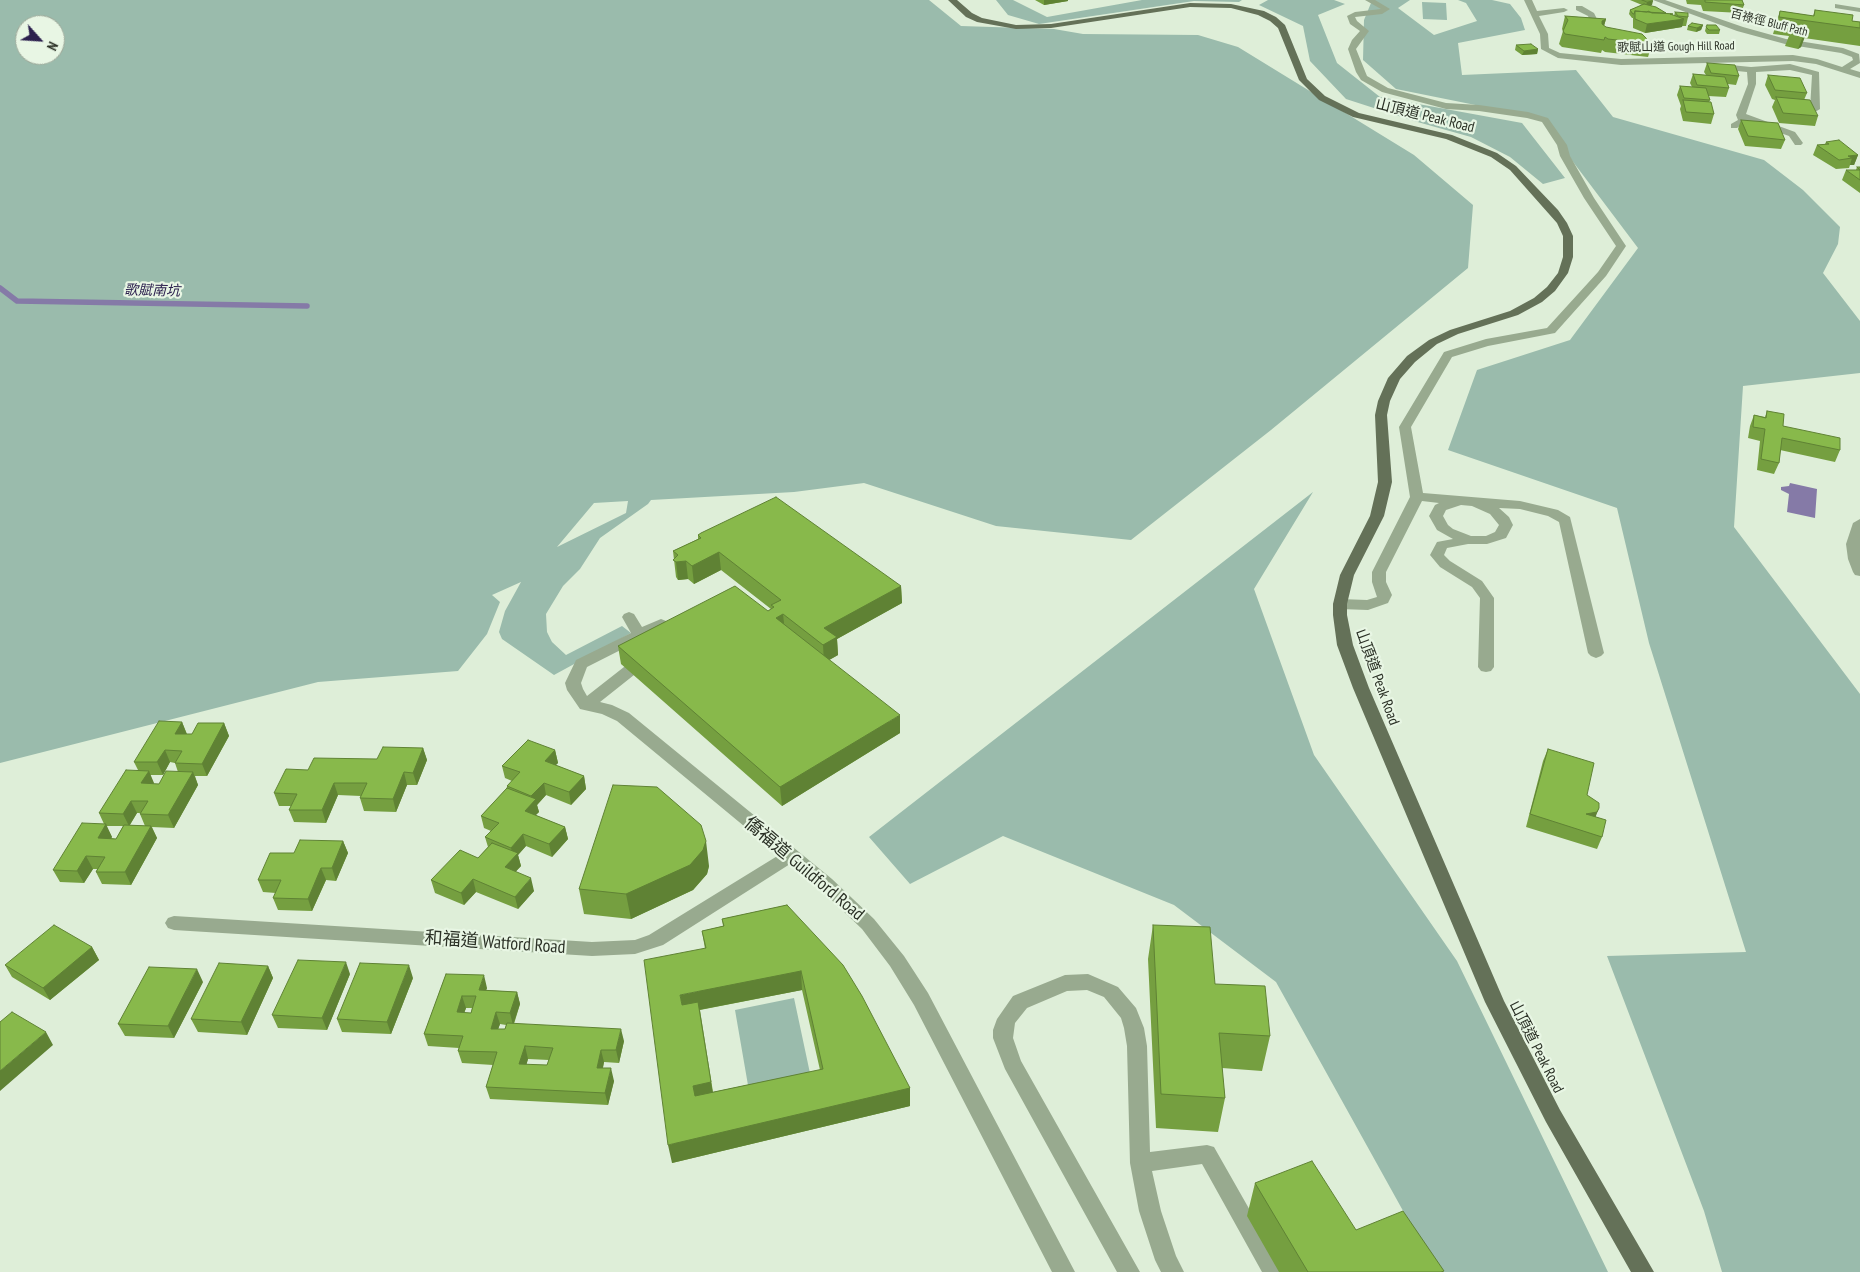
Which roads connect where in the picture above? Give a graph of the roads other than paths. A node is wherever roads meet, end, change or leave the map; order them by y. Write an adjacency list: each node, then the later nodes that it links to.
1 (952, 0): 27 (main road, 山頂道 Peak Road)
2 (1369, 0): 23 (street)
3 (1528, 0): 9 (street, 歌賦山道 Gough Hill Road)
4 (1662, 2): 10 (street, 百祿徑 Bluff Path)
5 (1838, 6): 8 (street)
6 (1579, 8): 12 (street)
7 (1564, 10): 9 (street)
8 (1860, 10)
9 (1536, 14): 15 (street, 歌賦山道 Gough Hill Road)
10 (1736, 28): 11 (street); 16 (street, 百祿徑 Bluff Path)
11 (1786, 32)
12 (1613, 40)
13 (1647, 51): 14 (street)
14 (1725, 59): 15 (street, 歌賦山道 Gough Hill Road); 16 (street, 歌賦山道 Gough Hill Road)
15 (1700, 61): 17 (street)
16 (1844, 69): 18 (street, 歌賦山道 Gough Hill Road)
17 (1751, 70): 19 (street); 20 (street)
18 (1860, 75)
19 (1815, 109)
20 (1741, 115): 21 (street); 22 (street)
21 (1734, 126)
22 (1798, 143)
23 (1417, 497): 25 (street); 27 (street)
24 (1860, 523): 26 (street)
25 (1469, 540): 31 (street); 32 (street)
26 (1860, 572)
27 (1340, 604): 42 (main road, 山頂道 Peak Road)
28 (629, 617): 30 (street)
29 (673, 618): 30 (street)
30 (639, 635): 34 (street)
31 (1596, 653)
32 (1486, 667)
33 (629, 671): 34 (street)
34 (586, 705): 35 (street, 僑福道 Guildford Road)
35 (790, 856): 36 (street, 和福道 Watford Road); 38 (street, 僑福道 Guildford Road)
36 (174, 923)
37 (1140, 1163): 39 (street); 40 (street); 41 (street)
38 (1064, 1272)
39 (1129, 1272)
40 (1173, 1272)
41 (1274, 1272)
42 (1643, 1272)

